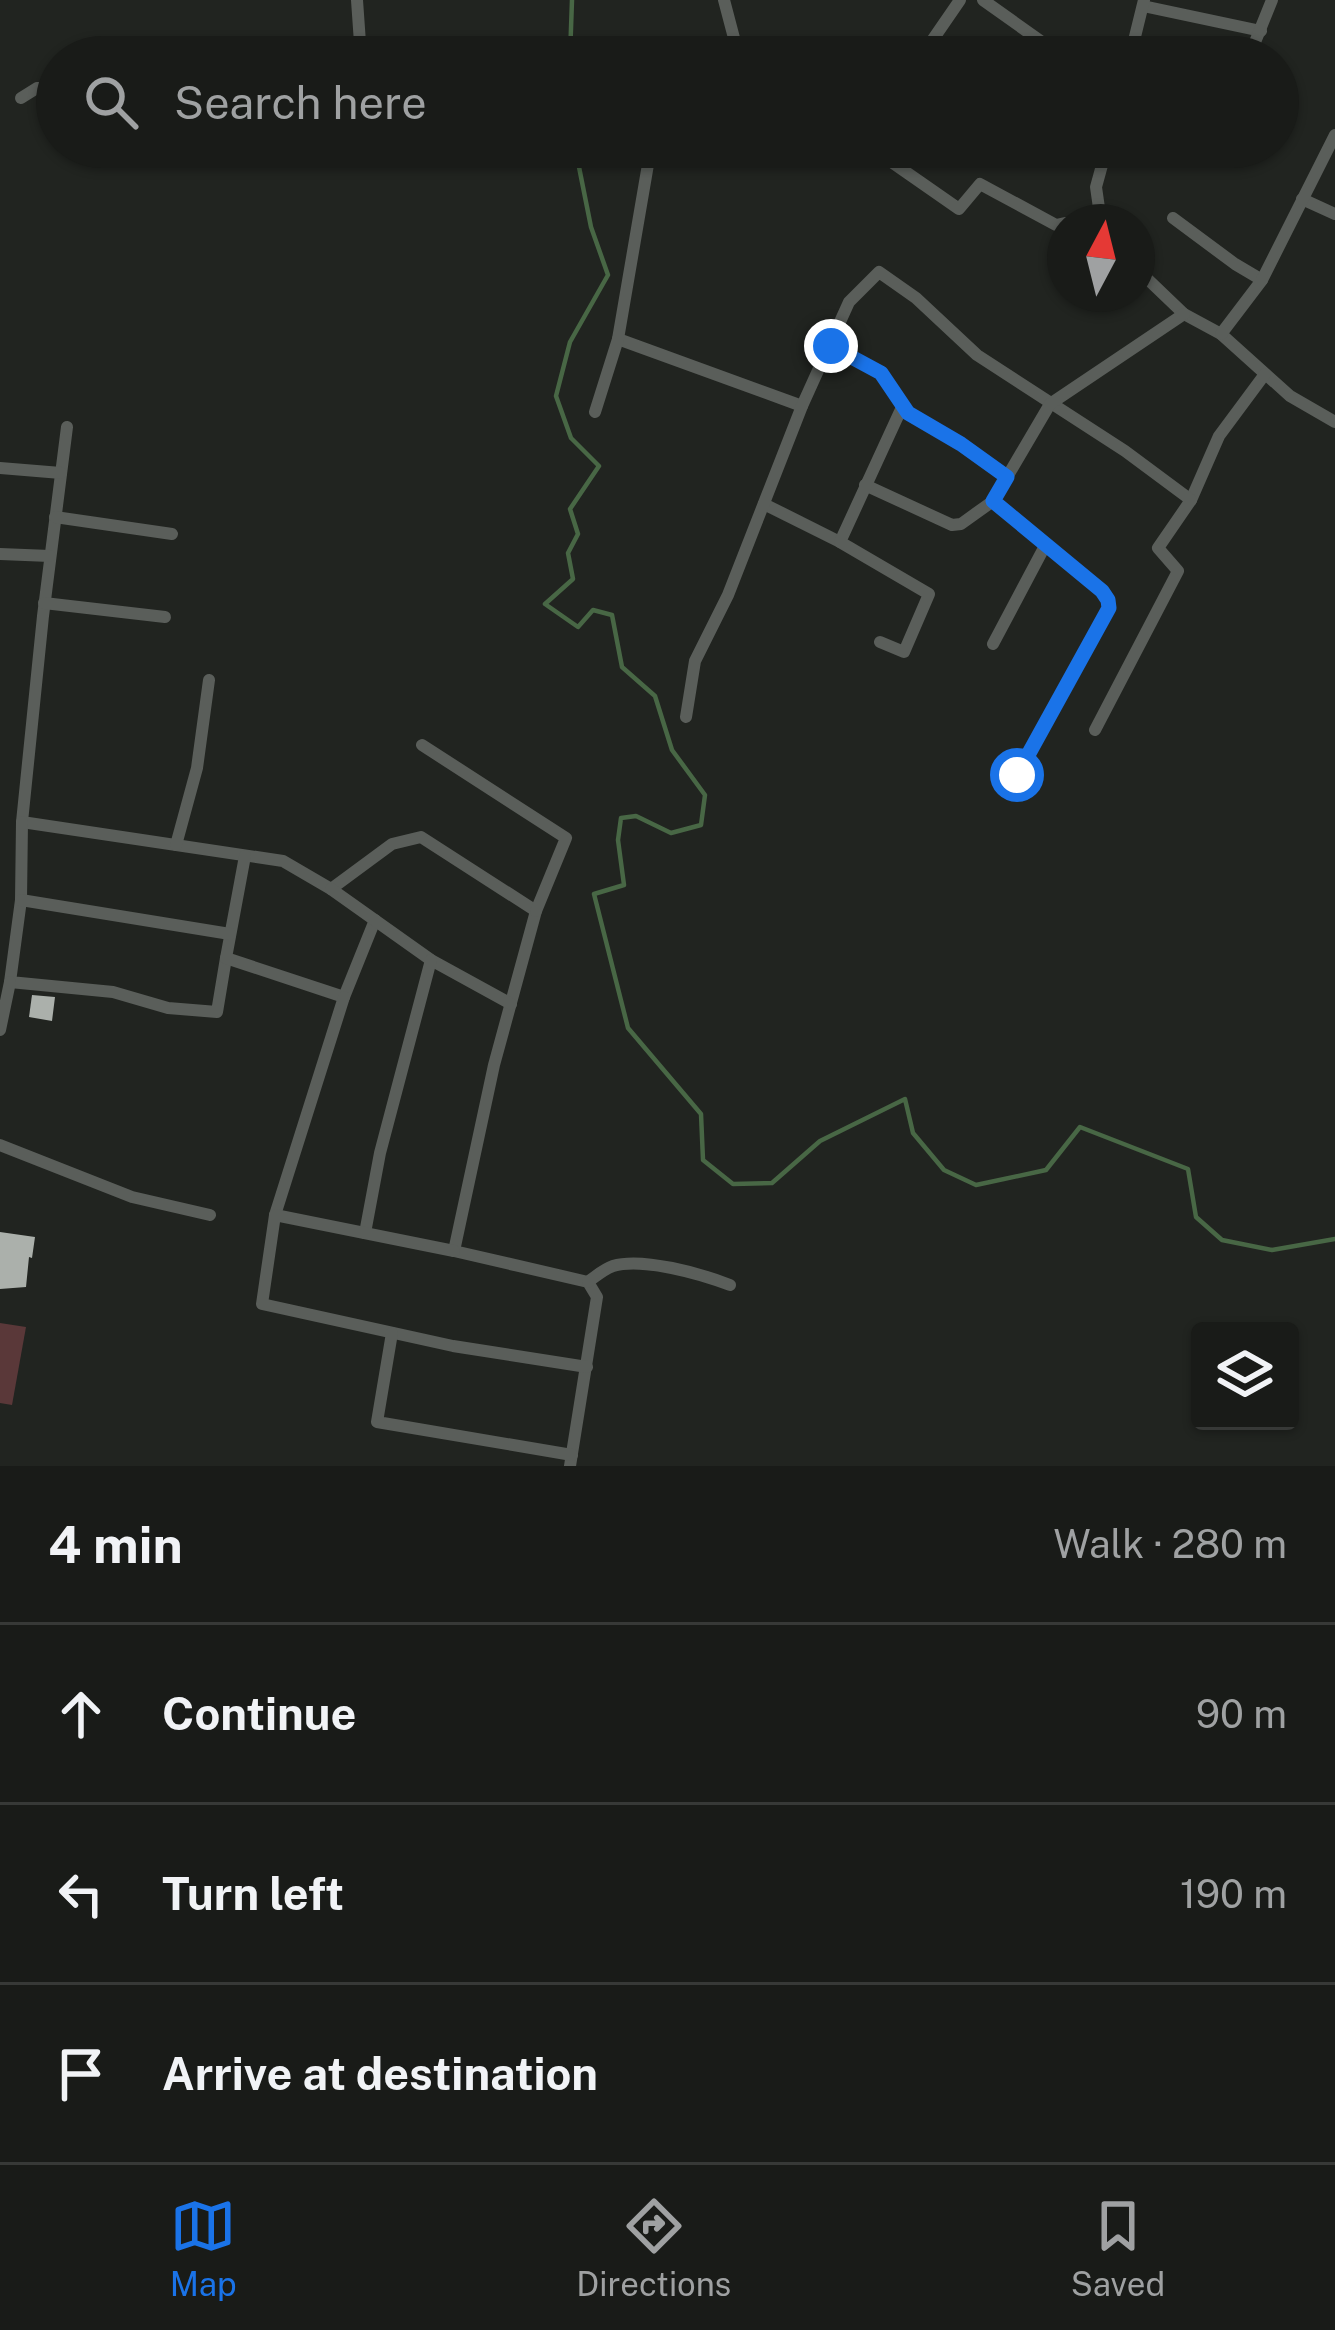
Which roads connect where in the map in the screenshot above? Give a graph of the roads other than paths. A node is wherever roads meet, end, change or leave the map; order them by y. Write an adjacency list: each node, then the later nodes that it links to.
1 (357, 0): 8 (street)
2 (724, 0): 9 (street)
3 (960, 0): 10 (street)
4 (983, 0): 11 (street)
5 (1271, 0): 7 (street)
6 (1144, 3): 7 (street); 12 (street)
7 (1261, 31): 13 (street)
8 (360, 36)
9 (733, 36)
10 (935, 36)
11 (1034, 36)
12 (1135, 36)
13 (1259, 36)
14 (36, 89): 15 (street)
15 (21, 98)
16 (1335, 135): 20 (street)
17 (647, 168): 29 (street)
18 (901, 168): 24 (street)
19 (1101, 168): 21 (street)
20 (1303, 199): 22 (street); 25 (street)
21 (1098, 204)
22 (1335, 214)
23 (1172, 218): 25 (street)
24 (1047, 220)
25 (1262, 280): 28 (street)
26 (1155, 286): 27 (street)
27 (1184, 314): 28 (street); 32 (street)
28 (1221, 334): 31 (street)
29 (618, 340): 34 (street); 35 (street)
30 (831, 346): 32 (street); 33 (street); 34 (street)
31 (1265, 374): 36 (street); 42 (street)
32 (1050, 404): 40 (street); 42 (street)
33 (903, 405): 40 (street); 41 (street)
34 (802, 406): 44 (street)
35 (595, 412)
36 (1335, 422)
37 (67, 427): 39 (street)
38 (0, 468): 39 (street)
39 (61, 473): 45 (street)
40 (1007, 477): 43 (street)
41 (866, 485): 43 (street); 47 (street)
42 (1191, 500): 57 (street)
43 (993, 501): 48 (street)
44 (764, 504): 47 (street); 56 (street)
45 (56, 517): 46 (street); 50 (street)
46 (172, 534)
47 (840, 542): 53 (street)
48 (1046, 544): 54 (street); 59 (street)
49 (0, 554): 50 (street)
50 (50, 556): 51 (street)
51 (44, 602): 52 (street); 60 (street)
52 (165, 617)
53 (880, 642)
54 (993, 644)
55 (209, 680): 61 (street)
56 (686, 718)
57 (1095, 730)
58 (422, 746): 65 (street)
59 (1017, 775)
60 (22, 822): 61 (street); 64 (street)
61 (176, 845): 62 (street)
62 (245, 856): 63 (street); 67 (street)
63 (331, 889): 65 (street); 66 (street)
64 (21, 900): 67 (street); 70 (street)
65 (536, 911): 72 (street)
66 (375, 920): 69 (street); 71 (street)
67 (230, 934): 68 (street)
68 (226, 958): 70 (street); 71 (street)
69 (431, 960): 72 (street); 77 (street)
70 (10, 982): 73 (street)
71 (344, 997): 76 (street)
72 (511, 1004): 78 (street)
73 (0, 1030)
74 (0, 1145): 75 (street)
75 (210, 1215)
76 (275, 1215): 77 (street); 81 (street)
77 (365, 1233): 78 (street)
78 (454, 1251): 79 (street)
79 (588, 1282): 80 (street); 82 (street)
80 (730, 1285)
81 (392, 1333): 82 (street); 83 (street)
82 (587, 1367): 83 (street)
83 (571, 1461)

